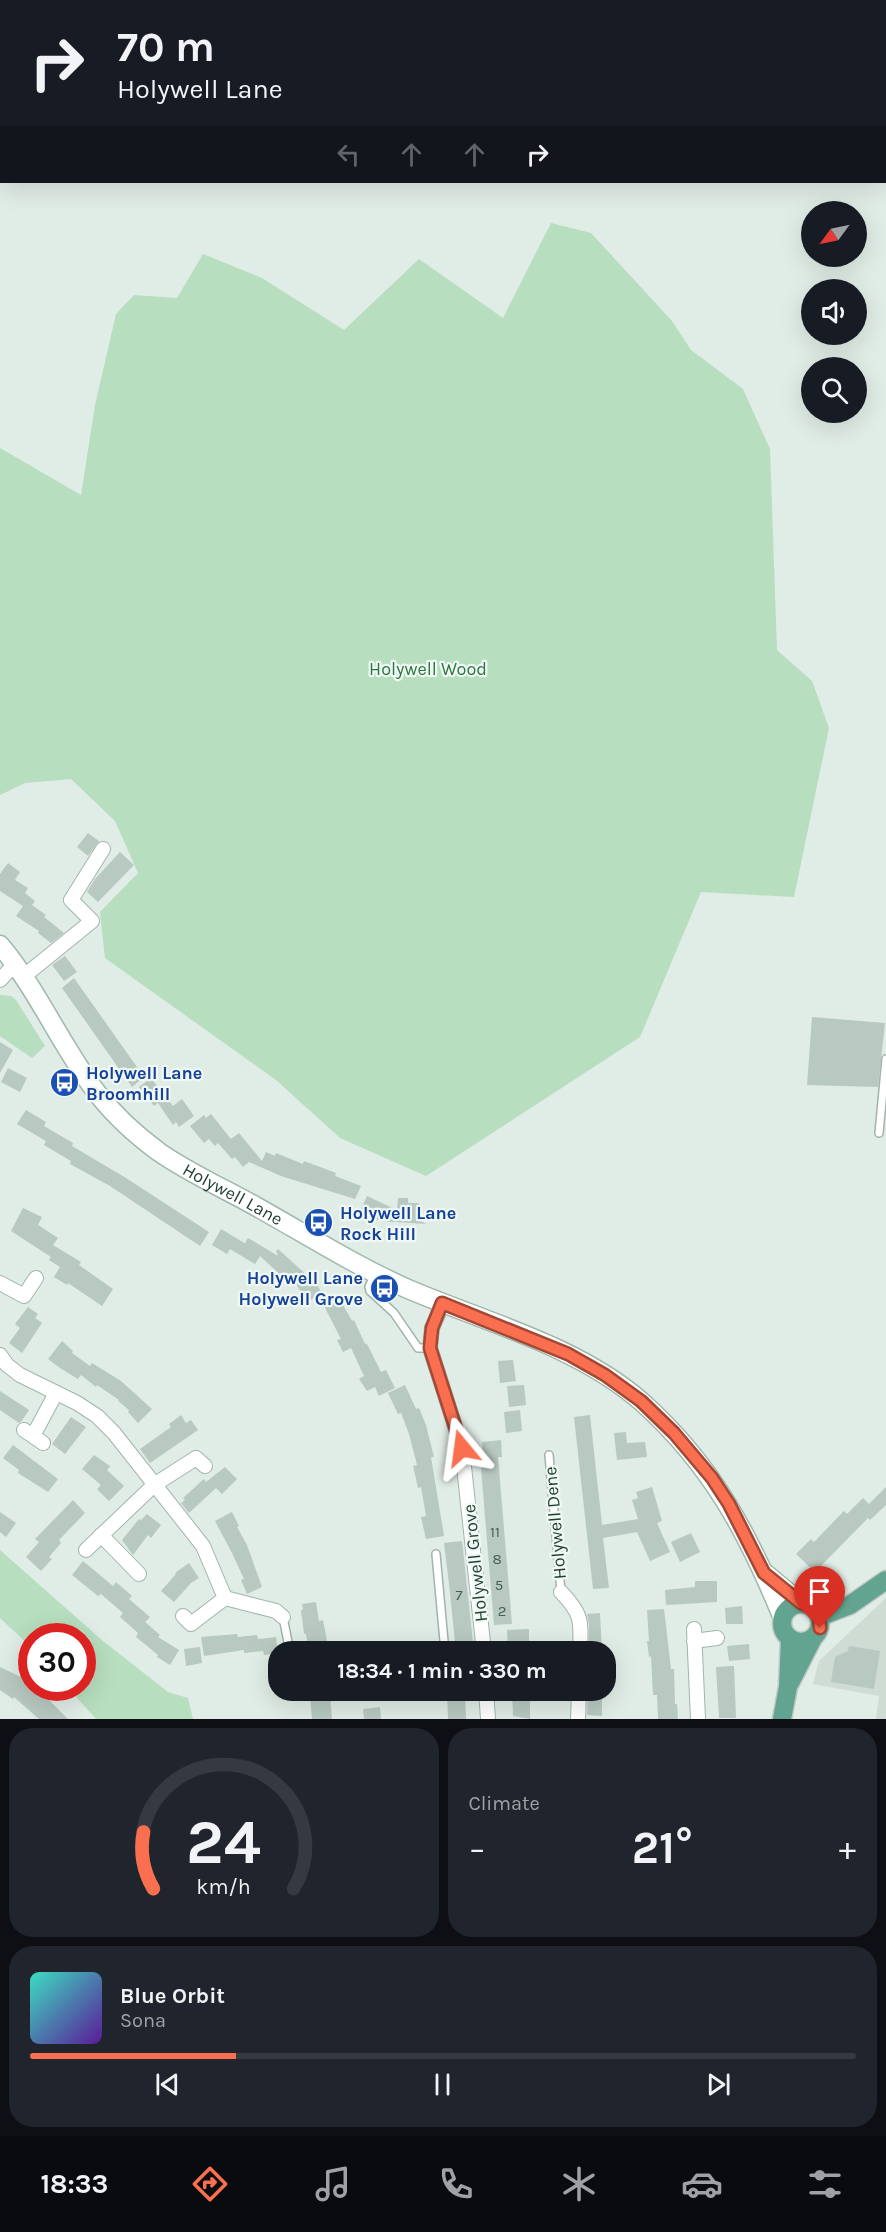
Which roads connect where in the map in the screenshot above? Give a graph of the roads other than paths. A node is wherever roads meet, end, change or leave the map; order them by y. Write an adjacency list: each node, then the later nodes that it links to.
1 (103, 849): 3 (street)
2 (0, 945): 3 (main road, Holywell Lane)
3 (19, 971): 4 (street); 7 (main road, Holywell Lane)
4 (0, 980)
5 (886, 1059): 6 (lane)
6 (879, 1133)
7 (375, 1272): 10 (main road, Holywell Lane); 11 (lane)
8 (36, 1278): 9 (street)
9 (0, 1283)
10 (442, 1303): 11 (street, Holywell Grove); 21 (main road, Holywell Lane)
11 (430, 1348): 36 (street, Holywell Grove)
12 (0, 1355): 13 (street)
13 (57, 1393): 14 (street); 17 (street)
14 (33, 1436)
15 (549, 1455): 24 (lane, Holywell Dene)
16 (205, 1466): 17 (street)
17 (154, 1485): 18 (street); 25 (street)
18 (101, 1535): 19 (street); 22 (street)
19 (86, 1550)
20 (436, 1554): 35 (lane)
21 (764, 1573): 26 (main road, Holywell Lane); 28 (main road, Holywell Lane)
22 (139, 1574)
23 (886, 1580): 30 (main road)
24 (561, 1592): 37 (street)
25 (225, 1598): 27 (street); 29 (street)
26 (801, 1603): 28 (main road); 30 (main road)
27 (183, 1616)
28 (782, 1616): 33 (main road)
29 (283, 1617): 34 (lane)
30 (819, 1617): 32 (main road)
31 (717, 1638): 43 (street)
32 (813, 1638): 33 (main road); 38 (main road)
33 (790, 1640): 38 (main road)
34 (288, 1641)
35 (444, 1641)
36 (483, 1641)
37 (580, 1641)
38 (788, 1687): 44 (main road)
39 (487, 1701): 41 (street)
40 (579, 1701): 42 (street)
41 (488, 1719)
42 (578, 1719)
43 (698, 1719)
44 (782, 1719)

